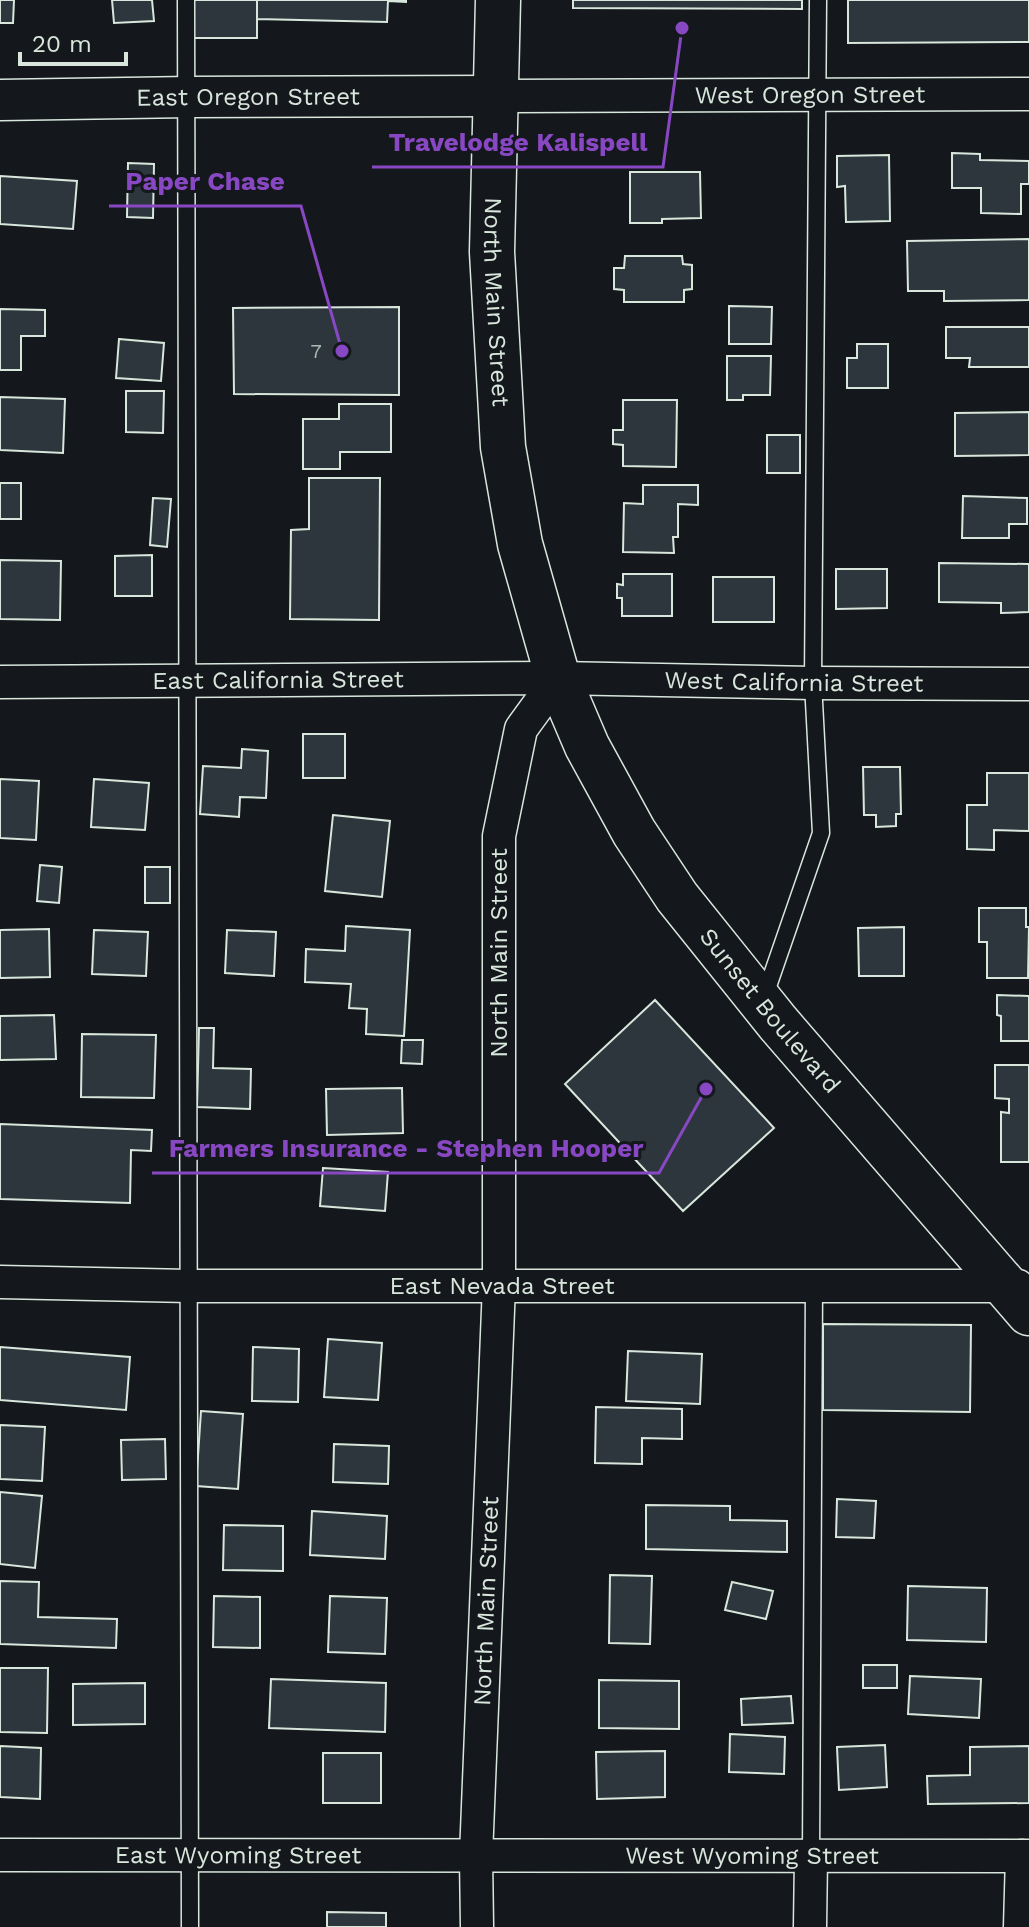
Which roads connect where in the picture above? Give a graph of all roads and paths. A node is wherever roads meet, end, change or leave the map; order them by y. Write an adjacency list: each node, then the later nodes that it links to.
1 (186, 0): 7 (lane)
2 (498, 0): 6 (main road, North Main Street)
3 (818, 0): 4 (lane)
4 (818, 94): 5 (street, West Oregon Street); 6 (street, West Oregon Street); 12 (lane)
5 (1029, 94)
6 (496, 96): 7 (street, East Oregon Street); 9 (main road, North Main Street)
7 (186, 97): 8 (street, East Oregon Street); 10 (lane)
8 (0, 100)
9 (558, 678): 10 (street, East California Street); 12 (street, West California Street); 14 (main road, Sunset Boulevard); 16 (street, North Main Street)
10 (188, 681): 11 (street, East California Street); 17 (lane)
11 (0, 682)
12 (813, 683): 13 (street, West California Street); 14 (lane)
13 (1029, 684)
14 (763, 1004): 19 (main road, Sunset Boulevard)
15 (0, 1282): 17 (street, East Nevada Street)
16 (499, 1285): 17 (street, East Nevada Street); 18 (street, East Nevada Street); 21 (street, North Main Street)
17 (189, 1286): 23 (lane)
18 (814, 1286): 19 (street, East Nevada Street); 24 (lane)
19 (1021, 1295)
20 (0, 1855): 23 (street, East Wyoming Street)
21 (476, 1856): 23 (street, East Wyoming Street); 24 (street, West Wyoming Street); 26 (street, North Main Street)
22 (1026, 1856): 24 (street, West Wyoming Street); 28 (street)
23 (190, 1857): 25 (lane)
24 (811, 1857): 27 (street)
25 (190, 1927)
26 (477, 1927)
27 (810, 1927)
28 (1020, 1927)

